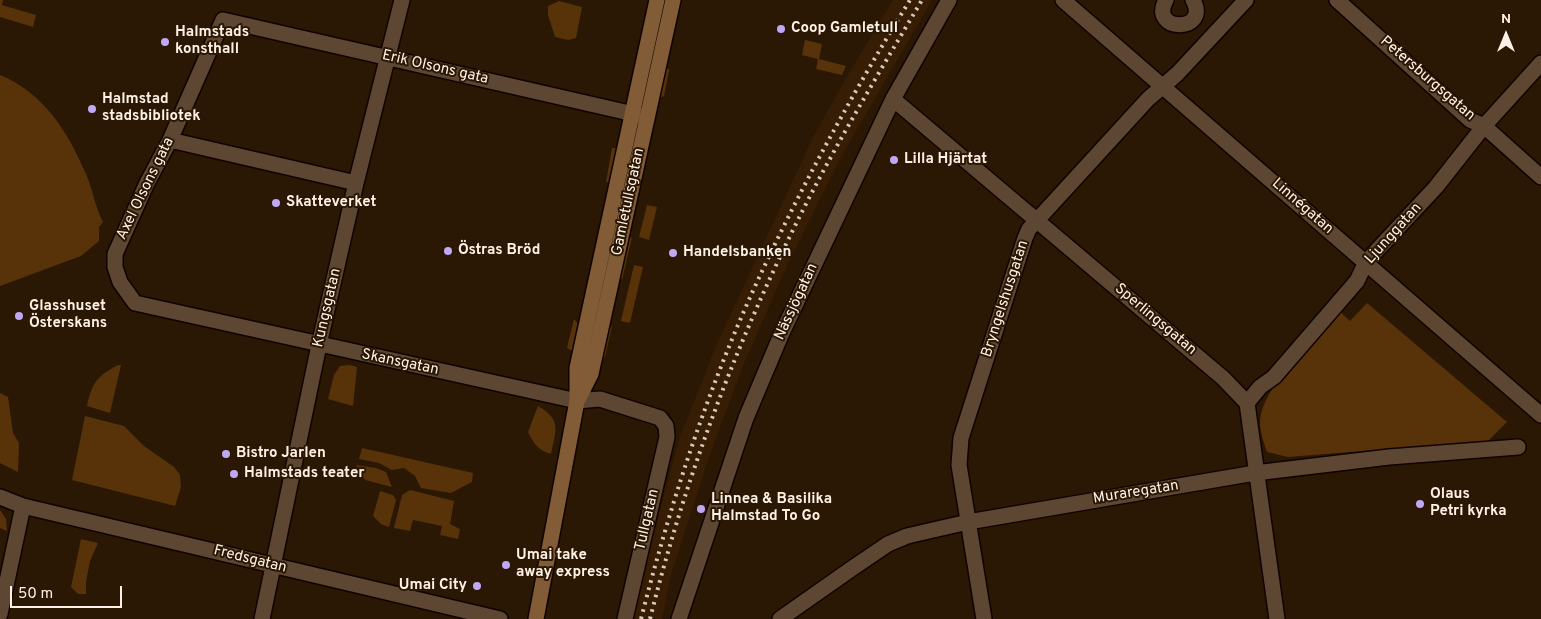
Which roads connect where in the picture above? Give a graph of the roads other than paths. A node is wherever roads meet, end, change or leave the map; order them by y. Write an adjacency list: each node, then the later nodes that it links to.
1 (402, 0): 11 (street, Kungsgatan)
2 (657, 0): 15 (street, Gamletullsgatan)
3 (673, 0): 15 (street, Gamletullsgatan)
4 (949, 0): 14 (street, Nässjögatan)
5 (1063, 0): 13 (street, Linnégatan)
6 (1166, 0): 7 (street)
7 (1193, 0)
8 (1246, 0): 13 (street, Bryngelshusgatan)
9 (1337, 0): 16 (street, Petersburgsgatan)
10 (223, 20): 11 (street, Erik Olsons gata); 17 (street, Axel Olsons gata)
11 (387, 57): 15 (street, Erik Olsons gata); 19 (street, Kungsgatan)
12 (1541, 63): 16 (street, Ljunggatan)
13 (1162, 87): 20 (street, Bryngelshusgatan); 21 (street, Linnégatan)
14 (893, 99): 20 (street, Sperlingsgatan); 39 (street, Nässjögatan)
15 (640, 115): 24 (street, Gamletullsgatan)
16 (1484, 126): 18 (street, Petersburgsgatan); 21 (street, Ljunggatan)
17 (170, 140): 19 (street); 22 (street, Axel Olsons gata)
18 (1541, 177)
19 (356, 183): 23 (street, Kungsgatan)
20 (1038, 221): 25 (street, Sperlingsgatan); 32 (street, Bryngelshusgatan)
21 (1366, 262): 25 (street, Ljunggatan); 26 (street, Linnégatan)
22 (135, 303): 23 (street, Skansgatan)
23 (319, 345): 24 (street, Skansgatan); 33 (street, Kungsgatan)
24 (577, 402): 27 (street, Skansgatan); 37 (street, Gamletullsgatan)
25 (1247, 403): 29 (street)
26 (1541, 414)
27 (664, 421): 38 (street, Tullgatan)
28 (1518, 447): 29 (street, Muraregatan)
29 (1255, 473): 32 (street, Muraregatan); 42 (street)
30 (0, 498): 31 (street, Fredsgatan)
31 (23, 506): 33 (street, Fredsgatan); 34 (street)
32 (968, 522): 40 (street, Muraregatan); 41 (street, Bryngelshusgatan)
33 (274, 565): 35 (street, Kungsgatan); 36 (street, Fredsgatan)
34 (0, 614)
35 (262, 619)
36 (500, 619)
37 (536, 619)
38 (625, 619)
39 (679, 619)
40 (780, 619)
41 (984, 619)
42 (1278, 619)

